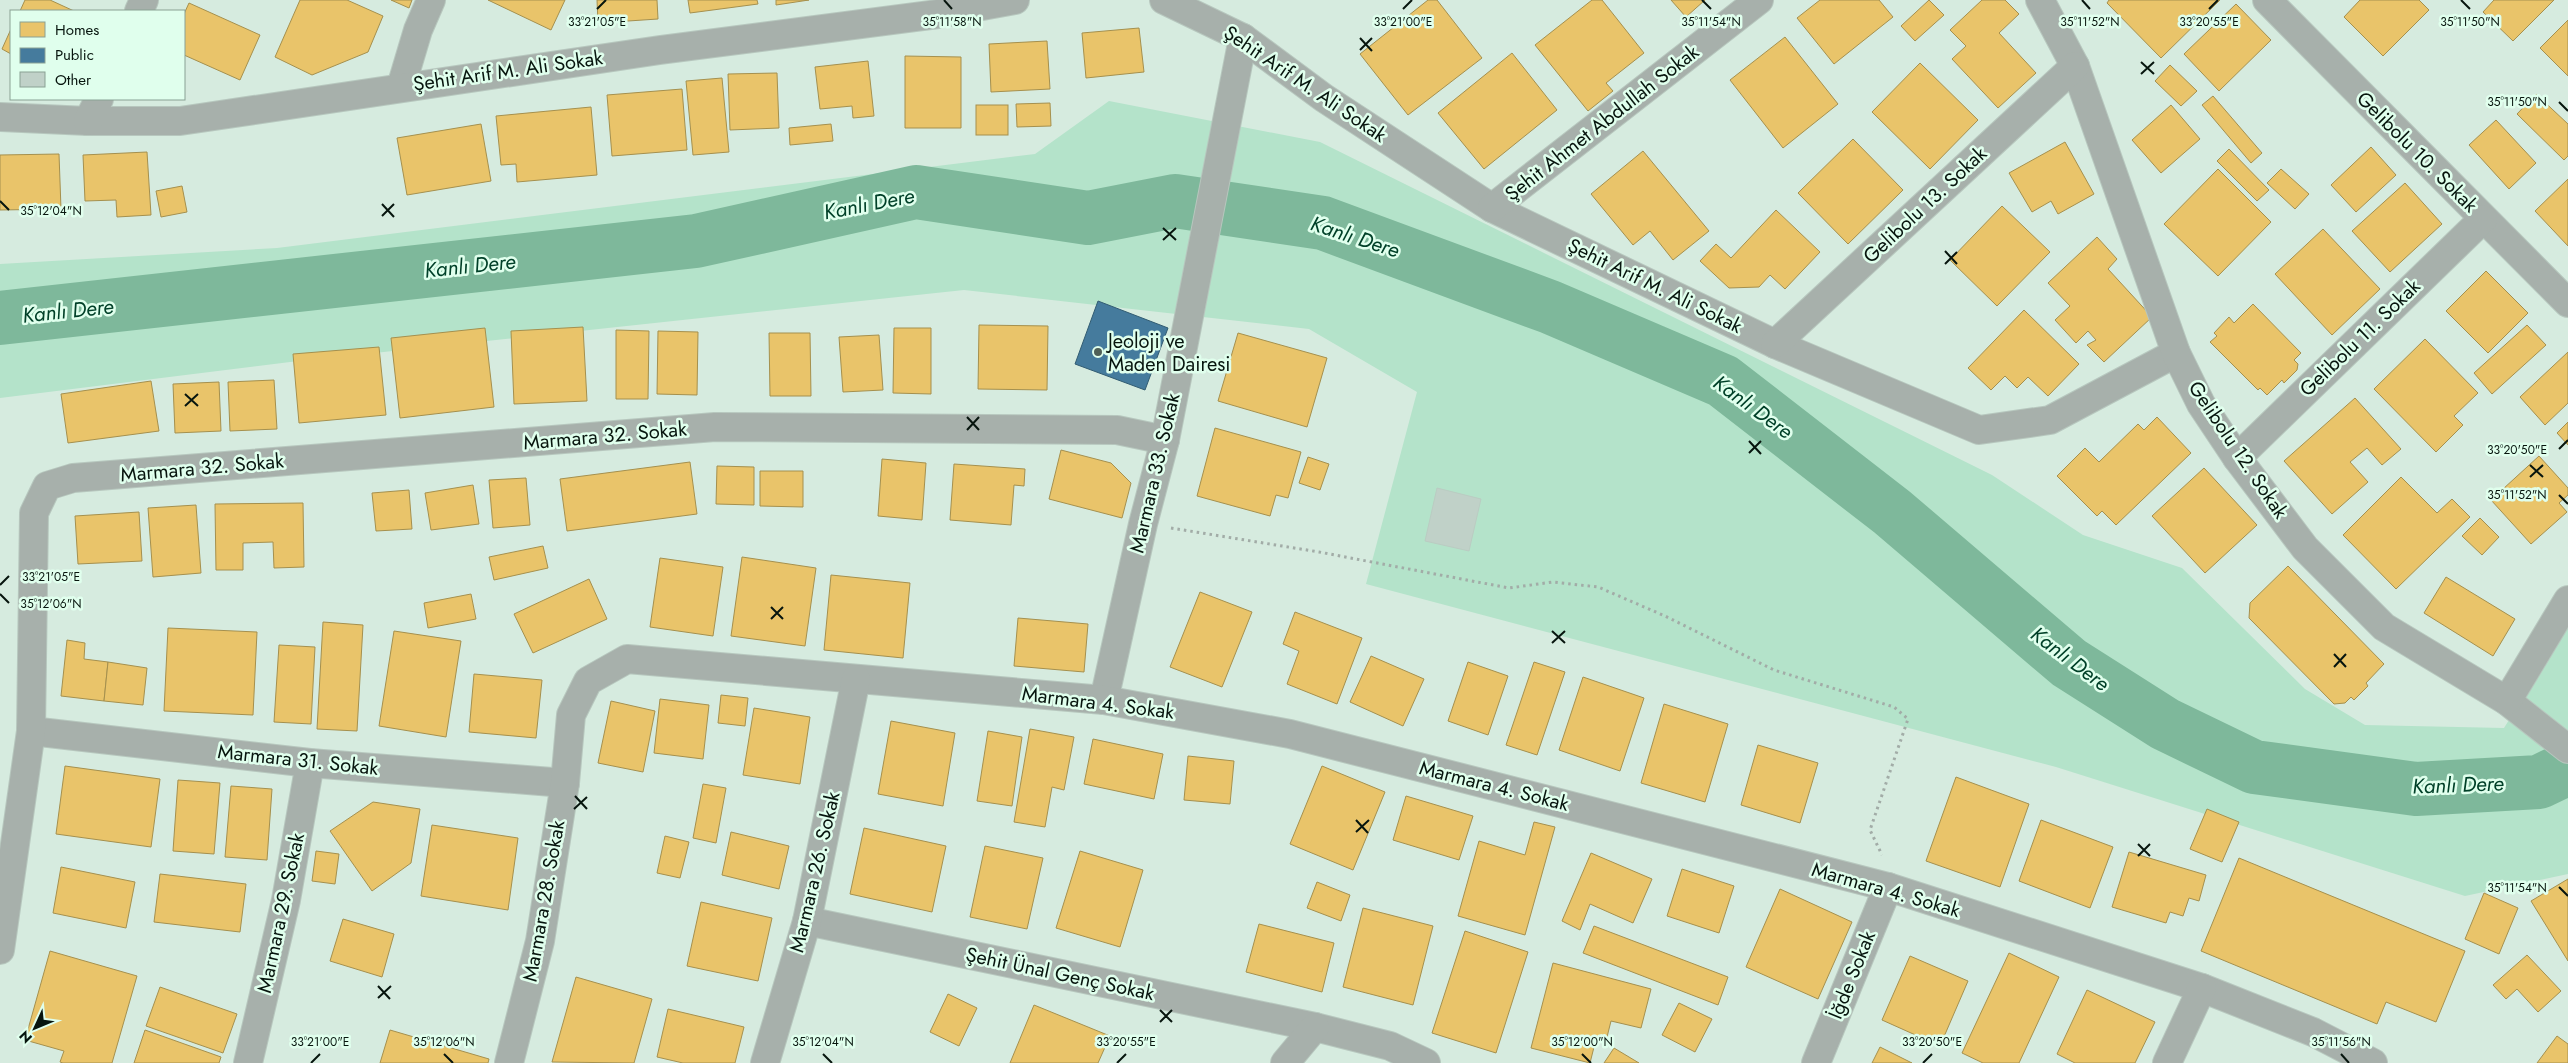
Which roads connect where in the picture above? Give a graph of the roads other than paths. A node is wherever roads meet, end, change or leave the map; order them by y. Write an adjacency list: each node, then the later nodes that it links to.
1 (431, 0): 10 (street)
2 (1015, 0): 7 (street, Şehit Arif M. Ali Sokak)
3 (1164, 0): 8 (street, Şehit Arif M. Ali Sokak)
4 (1759, 0): 13 (street, Şehit Ahmet Abdullah Sokak)
5 (2040, 0): 9 (street, Gelibolu 12. Sokak)
6 (2267, 0): 14 (street, Gelibolu 10. Sokak)
7 (931, 7): 10 (street, Şehit Arif M. Ali Sokak)
8 (1243, 38): 13 (street, Şehit Arif M. Ali Sokak); 18 (street, Marmara 33. Sokak)
9 (2075, 66): 16 (street, Gelibolu 13. Sokak); 17 (street, Gelibolu 12. Sokak)
10 (401, 87): 11 (street, Şehit Arif M. Ali Sokak)
11 (93, 110): 12 (street, Şehit Arif M. Ali Sokak)
12 (0, 117)
13 (1492, 208): 16 (street, Şehit Arif M. Ali Sokak)
14 (2483, 219): 15 (street, Gelibolu 10. Sokak); 19 (street, Gelibolu 11. Sokak)
15 (2568, 303)
16 (1775, 344): 17 (street, Şehit Arif M. Ali Sokak)
17 (2176, 353): 19 (street, Gelibolu 12. Sokak)
18 (1165, 440): 23 (street, Marmara 33. Sokak); 25 (street, Marmara 32. Sokak)
19 (2237, 458): 24 (street, Gelibolu 12. Sokak)
20 (2568, 600): 24 (street)
21 (856, 679): 22 (street, Marmara 4. Sokak); 23 (street, Marmara 4. Sokak); 30 (street, Marmara 26. Sokak)
22 (588, 681): 28 (street, Marmara 28. Sokak)
23 (1104, 700): 29 (street, Marmara 4. Sokak)
24 (2507, 701): 26 (street, Gelibolu 12. Sokak)
25 (31, 731): 27 (street, Marmara 31. Sokak); 31 (street)
26 (2568, 749)
27 (310, 763): 28 (street, Marmara 31. Sokak); 34 (street, Marmara 29. Sokak)
28 (565, 783): 35 (street, Marmara 28. Sokak)
29 (1888, 888): 32 (street, Marmara 4. Sokak); 39 (street, İğde Sokak)
30 (807, 921): 33 (street, Şehit Ünal Genç Sokak); 36 (street, Marmara 26. Sokak)
31 (0, 950)
32 (2202, 988): 40 (street); 41 (street, Marmara 4. Sokak)
33 (1316, 1027): 37 (street); 38 (street, Şehit Ünal Genç Sokak)
34 (248, 1063)
35 (508, 1063)
36 (765, 1063)
37 (1286, 1063)
38 (1426, 1063)
39 (1816, 1063)
40 (2167, 1063)
41 (2373, 1063)

